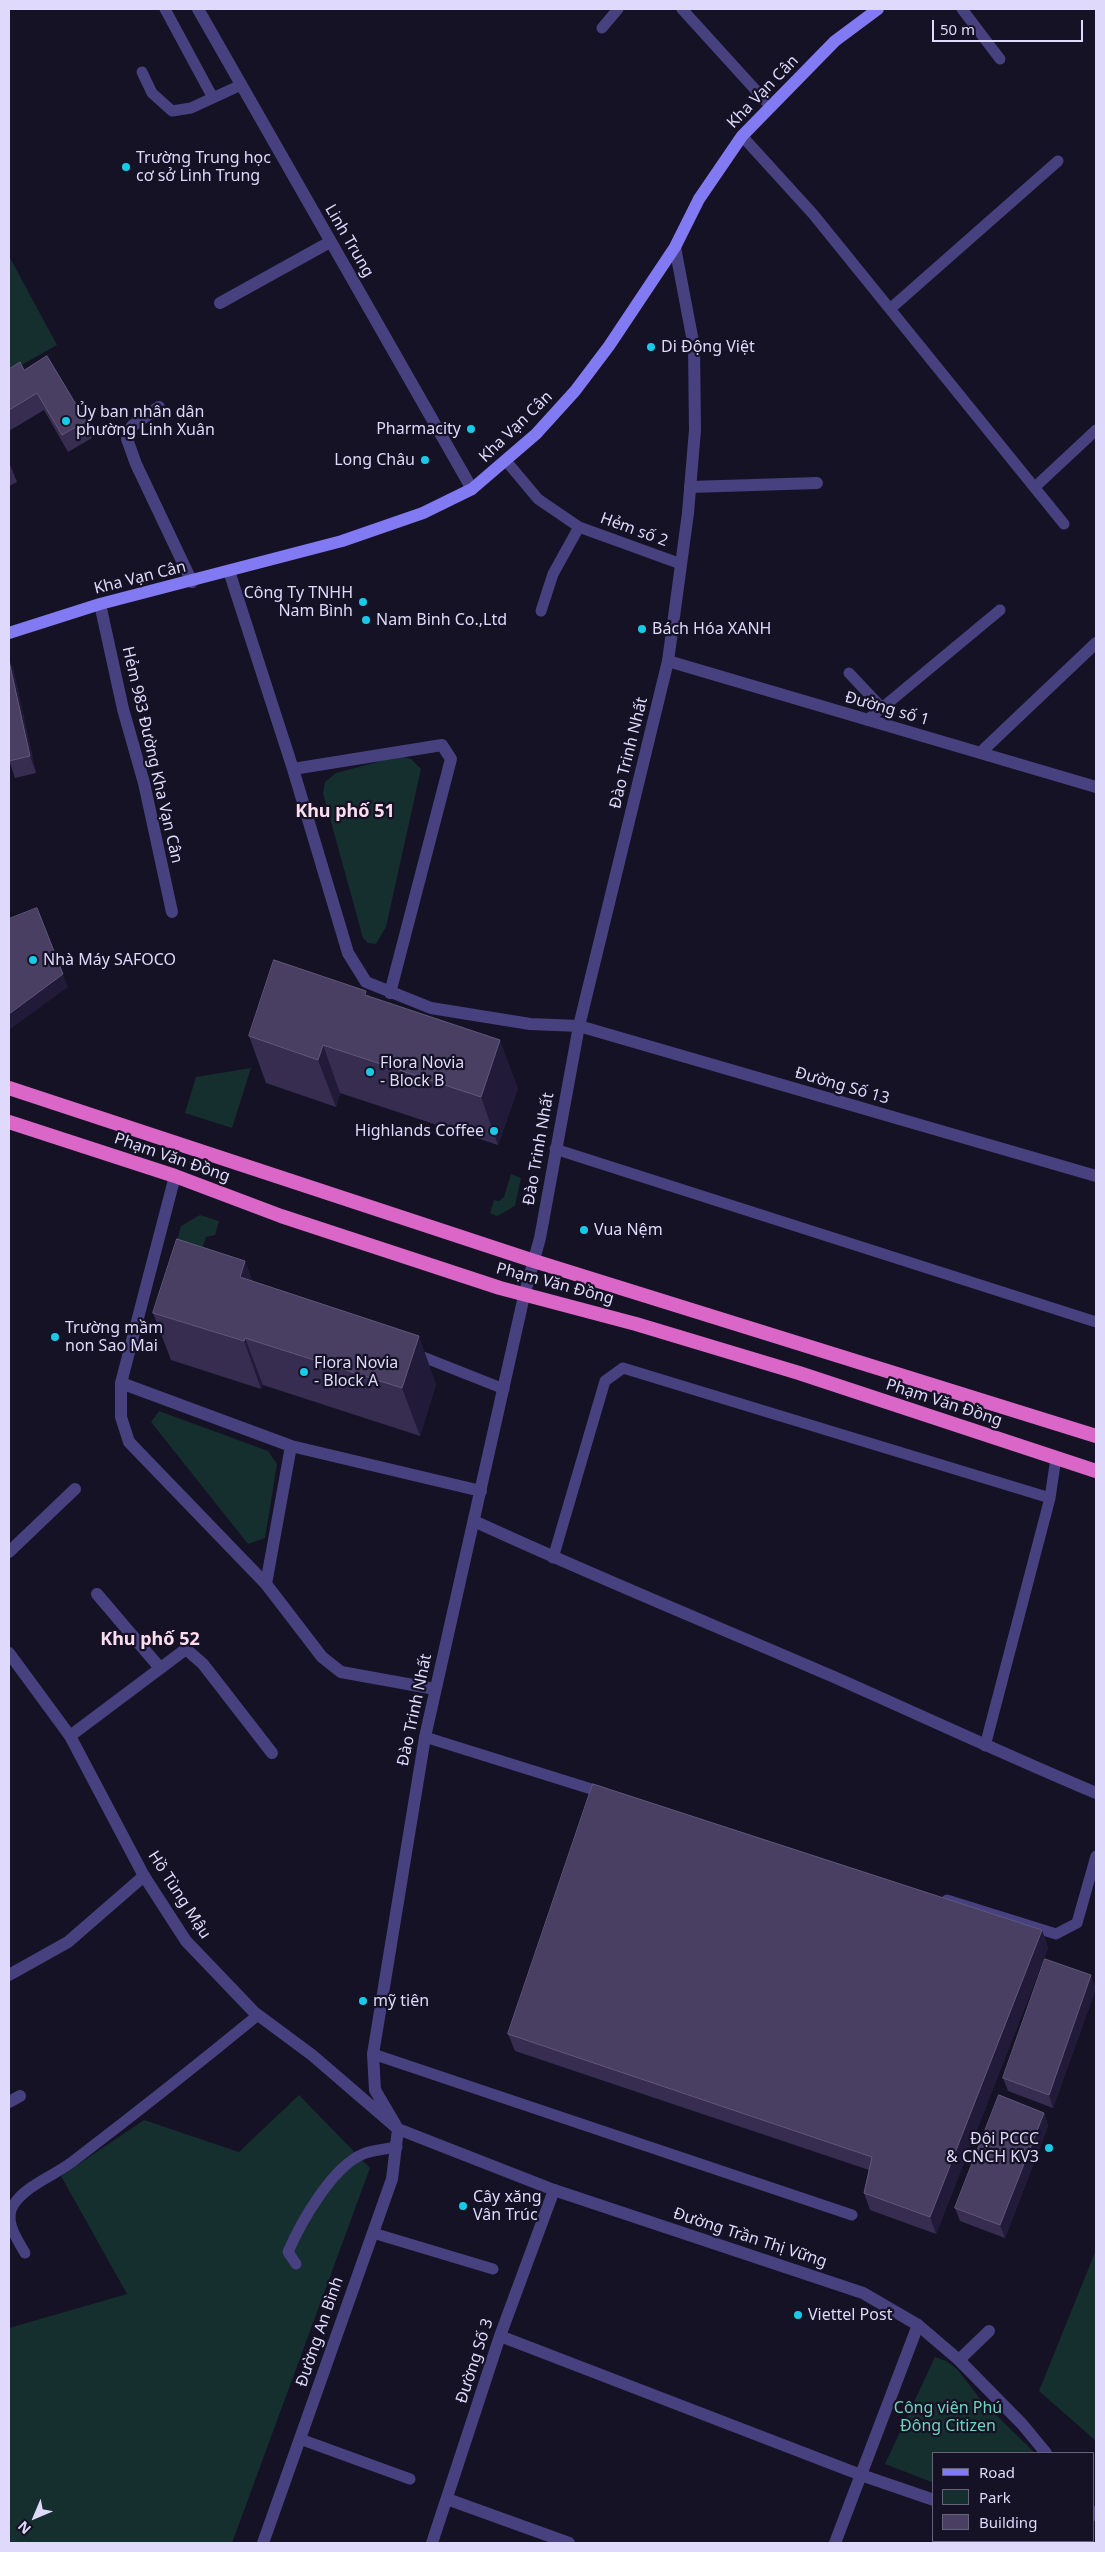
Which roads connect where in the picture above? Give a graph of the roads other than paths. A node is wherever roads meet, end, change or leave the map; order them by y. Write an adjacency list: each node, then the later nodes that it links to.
1 (165, 9): 11 (lane)
2 (198, 9): 10 (street, Linh Trung)
3 (618, 9): 7 (lane)
4 (682, 9): 12 (lane)
5 (878, 9): 12 (main road, Kha Vạn Cân)
6 (962, 9): 8 (lane)
7 (602, 28)
8 (1000, 58)
9 (142, 72): 11 (lane)
10 (241, 84): 11 (lane); 15 (street, Linh Trung)
11 (213, 98)
12 (771, 107): 13 (main road, Kha Vạn Cân)
13 (742, 136): 16 (main road, Kha Vạn Cân); 18 (lane)
14 (1058, 160): 18 (lane)
15 (330, 242): 17 (street); 25 (street, Linh Trung)
16 (676, 247): 21 (main road, Kha Vạn Cân); 23 (street, Đào Trinh Nhất)
17 (220, 303)
18 (890, 309): 24 (lane)
19 (159, 407): 30 (street)
20 (1096, 430): 24 (lane)
21 (507, 462): 25 (main road, Kha Vạn Cân); 27 (lane)
22 (817, 483): 23 (street)
23 (690, 487): 28 (street, Đào Trinh Nhất)
24 (1035, 487): 26 (lane)
25 (472, 489): 29 (main road, Kha Vạn Cân)
26 (1064, 524)
27 (579, 527): 28 (lane, Hẻm số 2); 33 (lane, Hẻm số 2)
28 (681, 564): 36 (street, Đào Trinh Nhất)
29 (230, 571): 30 (main road, Kha Vạn Cân); 41 (street, Đường Số 13)
30 (192, 582): 31 (main road, Kha Vạn Cân)
31 (100, 604): 34 (main road, Kha Vạn Cân); 43 (street, Hẻm 983 Đường Kha Vạn Cân)
32 (1000, 610): 38 (lane)
33 (541, 611)
34 (9, 633)
35 (1096, 643): 40 (street)
36 (668, 661): 39 (street, Đường số 1); 45 (street, Đào Trinh Nhất)
37 (849, 673): 38 (lane)
38 (882, 708): 39 (lane)
39 (867, 720): 40 (street, Đường số 1)
40 (980, 753): 42 (street, Đường số 1)
41 (293, 770): 44 (street, Đường Số 13); 44 (street)
42 (1096, 787)
43 (172, 912)
44 (390, 993): 45 (street, Đường Số 13)
45 (579, 1026): 48 (street, Đào Trinh Nhất); 50 (street, Đường Số 13)
46 (9, 1088): 51 (highway, Phạm Văn Đồng)
47 (9, 1122): 49 (highway, Phạm Văn Đồng)
48 (555, 1149): 51 (street, Đào Trinh Nhất); 53 (lane)
49 (175, 1176): 52 (highway, Phạm Văn Đồng); 55 (street)
50 (1096, 1176)
51 (534, 1260): 52 (street, Đào Trinh Nhất); 57 (highway, Phạm Văn Đồng)
52 (524, 1296): 56 (street, Đào Trinh Nhất); 59 (highway, Phạm Văn Đồng)
53 (1096, 1322)
54 (405, 1350): 56 (lane)
55 (121, 1383): 58 (street); 67 (street)
56 (504, 1389): 62 (street, Đào Trinh Nhất)
57 (1096, 1436)
58 (291, 1446): 62 (street); 67 (street)
59 (1056, 1458): 60 (highway, Phạm Văn Đồng); 63 (lane)
60 (1096, 1471)
61 (75, 1489): 65 (street)
62 (481, 1491): 64 (street, Đào Trinh Nhất)
63 (1050, 1498): 66 (lane); 74 (lane)
64 (474, 1520): 66 (street); 71 (street, Đào Trinh Nhất)
65 (9, 1552)
66 (553, 1558): 74 (street)
67 (266, 1584): 71 (street)
68 (96, 1594): 70 (street)
69 (9, 1653): 72 (street, Hồ Tùng Mậu)
70 (160, 1668): 72 (street); 75 (street)
71 (435, 1689): 73 (street, Đào Trinh Nhất)
72 (70, 1736): 80 (street, Hồ Tùng Mậu)
73 (425, 1737): 77 (lane); 84 (street, Đào Trinh Nhất)
74 (985, 1746): 76 (street)
75 (272, 1753)
76 (1096, 1793)
77 (613, 1796)
78 (1096, 1856): 79 (lane)
79 (1094, 1875): 81 (lane)
80 (144, 1876): 82 (street); 83 (street, Hồ Tùng Mậu)
81 (933, 1896)
82 (9, 1975)
83 (258, 2015): 85 (street, Hồ Tùng Mậu); 90 (lane)
84 (373, 2054): 85 (street, Đào Trinh Nhất); 88 (lane)
85 (398, 2129): 86 (street, Đường An Bình); 87 (street, Đường Trần Thị Vững)
86 (397, 2147): 89 (street, Đường An Bình); 91 (lane)
87 (554, 2190): 93 (street, Đường Trần Thị Vững); 95 (street, Đường Số 3)
88 (852, 2215)
89 (373, 2233): 92 (lane); 97 (street, Đường An Bình)
90 (25, 2253)
91 (296, 2264)
92 (493, 2269)
93 (918, 2326): 96 (street, Đường Trần Thị Vững); 99 (street)
94 (989, 2331): 96 (street)
95 (500, 2336): 99 (street); 101 (street, Đường Số 3)
96 (959, 2360): 98 (street, Đường Trần Thị Vững)
97 (300, 2439): 100 (lane); 103 (street, Đường An Bình)
98 (1045, 2452)
99 (861, 2475): 102 (street); 106 (street)
100 (410, 2479)
101 (447, 2499): 104 (street, Đường Số 3); 105 (street)
102 (932, 2499)
103 (263, 2543)
104 (432, 2543)
105 (568, 2543)
106 (835, 2543)

